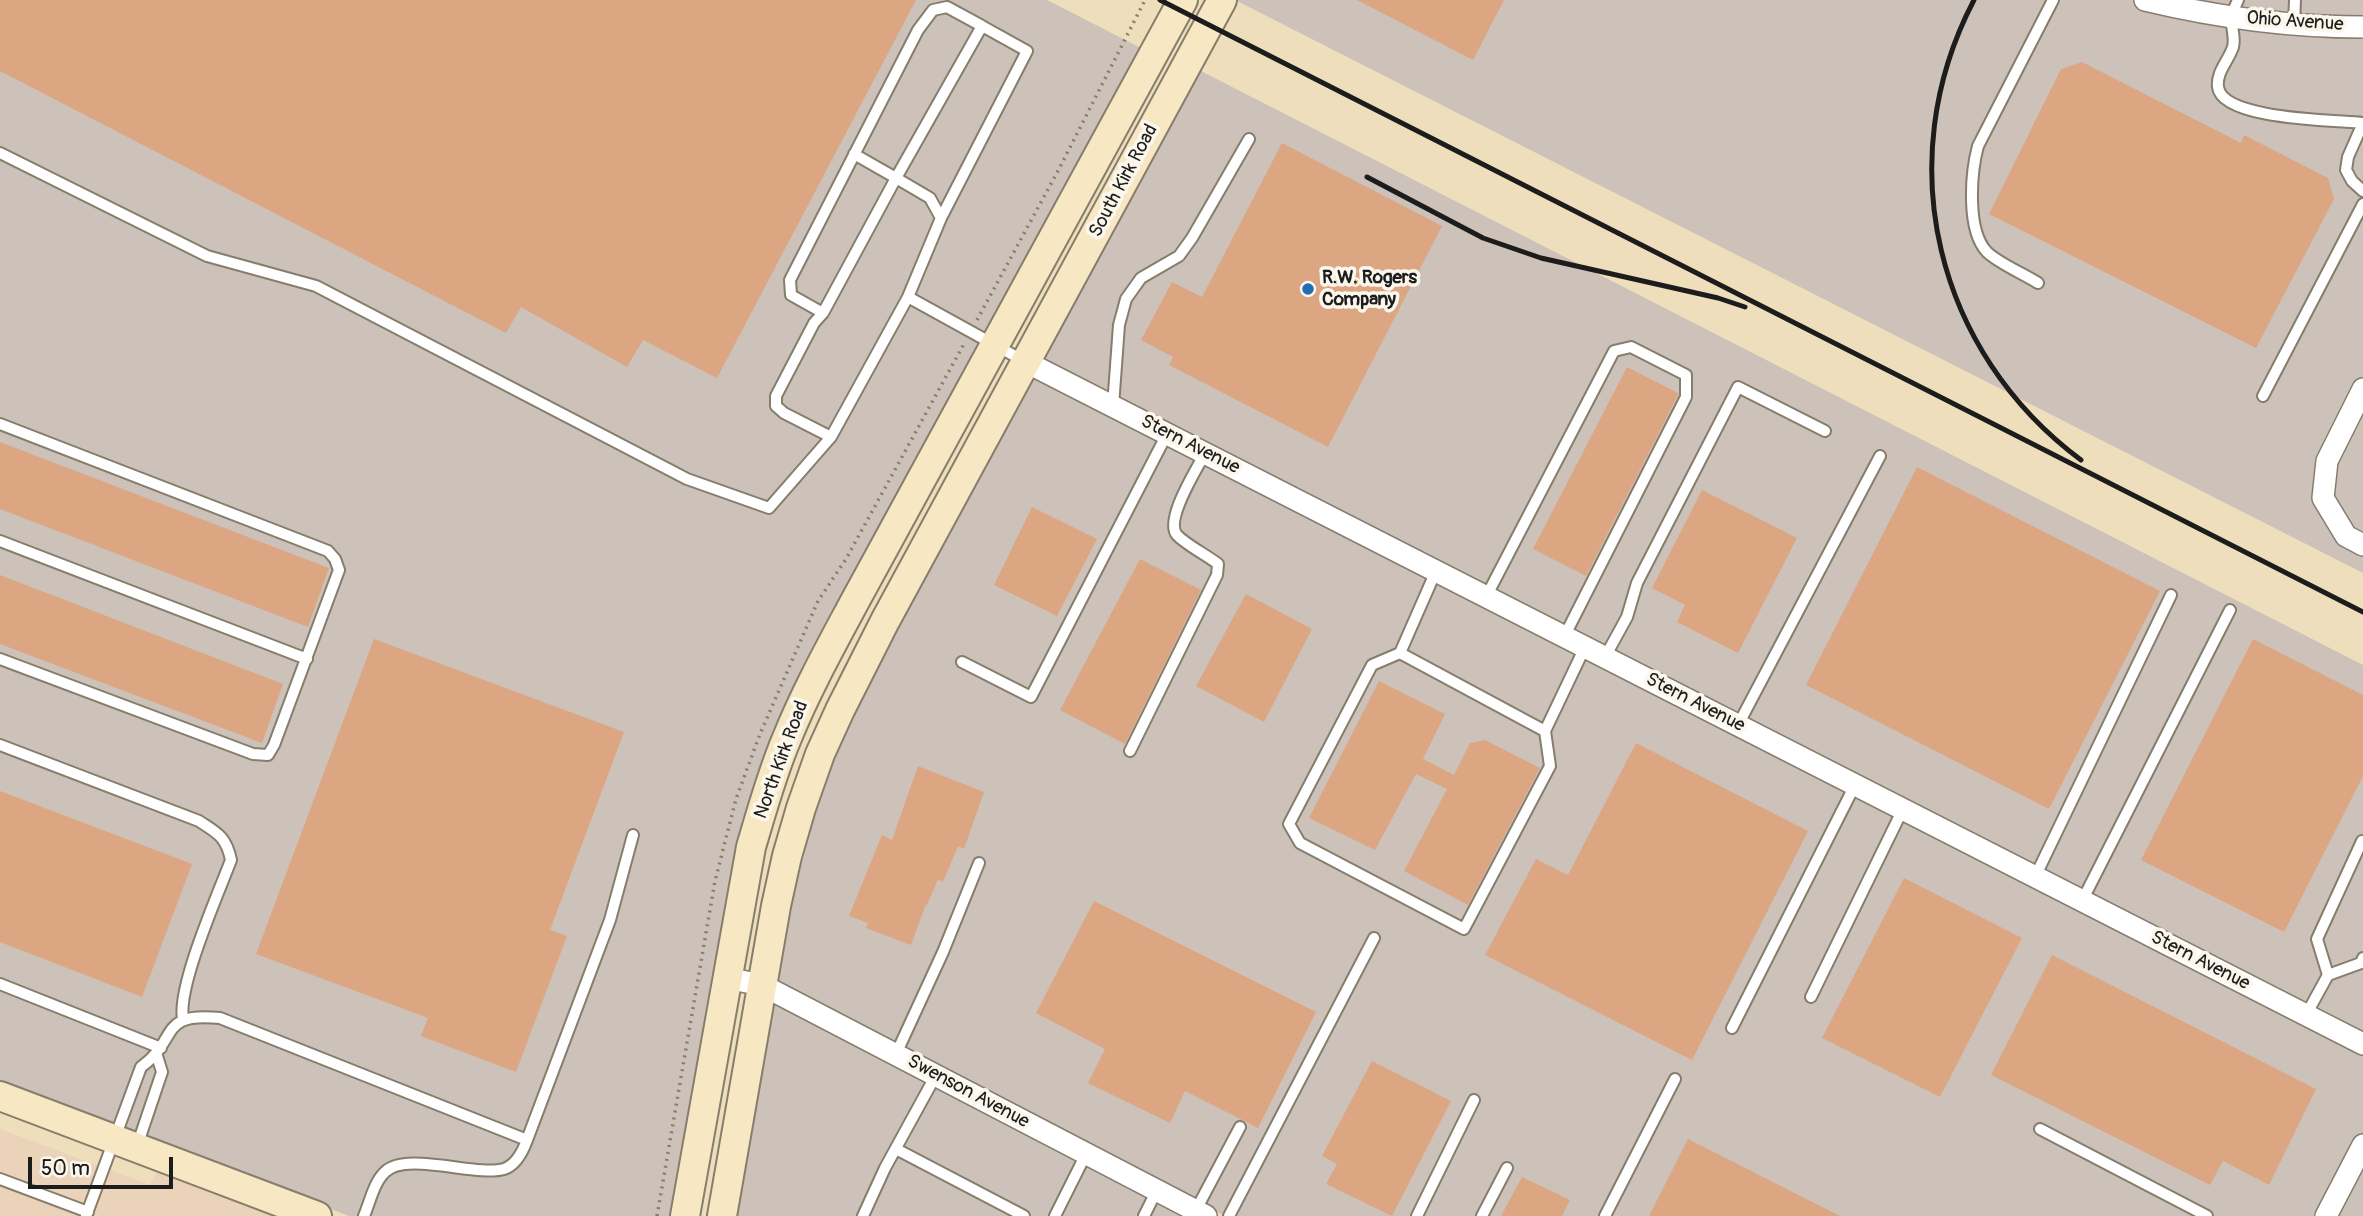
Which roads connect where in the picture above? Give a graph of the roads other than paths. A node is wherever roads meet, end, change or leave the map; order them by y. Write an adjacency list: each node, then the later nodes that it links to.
1 (1183, 0): 21 (main road, South Kirk Road)
2 (1222, 0): 22 (main road, South Kirk Road)
3 (2053, 0): 18 (lane)
4 (2145, 0): 6 (street, Ohio Avenue)
5 (2295, 0): 7 (lane)
6 (2235, 9): 7 (street, Ohio Avenue); 10 (lane)
7 (2294, 24): 9 (street, Ohio Avenue)
8 (982, 26): 13 (lane); 14 (lane); 17 (lane)
9 (2363, 27)
10 (2363, 123): 15 (lane)
11 (1249, 138): 25 (lane)
12 (0, 153): 29 (lane)
13 (854, 154): 14 (lane); 20 (lane)
14 (896, 178): 17 (lane); 20 (lane)
15 (2363, 191)
16 (2363, 204): 24 (lane)
17 (941, 218): 19 (lane)
18 (2038, 283)
19 (908, 297): 21 (lane); 29 (lane)
20 (823, 313): 29 (lane)
21 (994, 344): 22 (lane); 59 (main road, North Kirk Road)
22 (1026, 362): 25 (street, Stern Avenue); 61 (main road, North Kirk Road)
23 (2363, 390): 33 (street)
24 (2263, 397)
25 (1113, 406): 28 (street, Stern Avenue)
26 (0, 424): 43 (lane)
27 (1825, 430): 41 (lane)
28 (1167, 433): 30 (street, Stern Avenue); 44 (lane)
29 (831, 437)
30 (1205, 453): 34 (street, Stern Avenue); 48 (lane)
31 (1880, 456): 45 (lane)
32 (0, 541): 43 (lane)
33 (2363, 545)
34 (1436, 571): 36 (street, Stern Avenue); 40 (lane)
35 (2171, 595): 54 (lane)
36 (1486, 597): 38 (street, Stern Avenue); 38 (lane)
37 (2230, 610): 55 (lane)
38 (1564, 636): 39 (street, Stern Avenue)
39 (1585, 647): 41 (street, Stern Avenue); 46 (lane)
40 (1400, 653): 46 (lane); 46 (lane)
41 (1605, 657): 45 (street, Stern Avenue)
42 (0, 659): 43 (lane)
43 (307, 659)
44 (962, 662)
45 (1738, 725): 49 (street, Stern Avenue)
46 (1545, 731)
47 (0, 745): 64 (lane)
48 (1129, 751)
49 (1855, 785): 50 (street, Stern Avenue); 65 (lane)
50 (1903, 809): 54 (street, Stern Avenue); 62 (lane)
51 (633, 835): 75 (lane)
52 (2362, 841): 58 (lane)
53 (979, 863): 68 (lane)
54 (2035, 877): 55 (street, Stern Avenue)
55 (2082, 901): 63 (street, Stern Avenue)
56 (1374, 938): 93 (lane)
57 (2363, 958): 58 (lane)
58 (2328, 975): 63 (lane)
59 (726, 978): 61 (street, Swenson Avenue); 87 (main road, North Kirk Road)
60 (0, 985): 67 (lane)
61 (762, 985): 68 (street, Swenson Avenue); 88 (main road, North Kirk Road)
62 (1811, 997)
63 (2306, 1015): 66 (street, Stern Avenue)
64 (183, 1019): 67 (lane); 75 (lane)
65 (1732, 1028)
66 (2363, 1044)
67 (159, 1052): 76 (lane); 76 (lane)
68 (896, 1054): 69 (street, Swenson Avenue)
69 (936, 1075): 78 (lane); 79 (street, Swenson Avenue)
70 (1675, 1079): 96 (lane)
71 (0, 1096): 76 (main road)
72 (1474, 1100): 94 (lane)
73 (1240, 1127): 83 (lane)
74 (2040, 1129): 97 (lane)
75 (527, 1140): 86 (lane)
76 (125, 1144): 84 (lane); 85 (main road)
77 (2363, 1145): 98 (street)
78 (896, 1149): 89 (lane); 90 (lane)
79 (1086, 1154): 82 (street, Swenson Avenue); 91 (lane)
80 (1507, 1168): 95 (lane)
81 (0, 1179): 84 (lane)
82 (1157, 1190): 83 (street, Swenson Avenue); 92 (lane)
83 (1201, 1213)
84 (87, 1214)
85 (317, 1216)
86 (364, 1216)
87 (685, 1216)
88 (722, 1216)
89 (863, 1216)
90 (1024, 1216)
91 (1055, 1216)
92 (1144, 1216)
93 (1229, 1216)
94 (1417, 1216)
95 (1482, 1216)
96 (1605, 1216)
97 (2207, 1216)
98 (2326, 1216)

